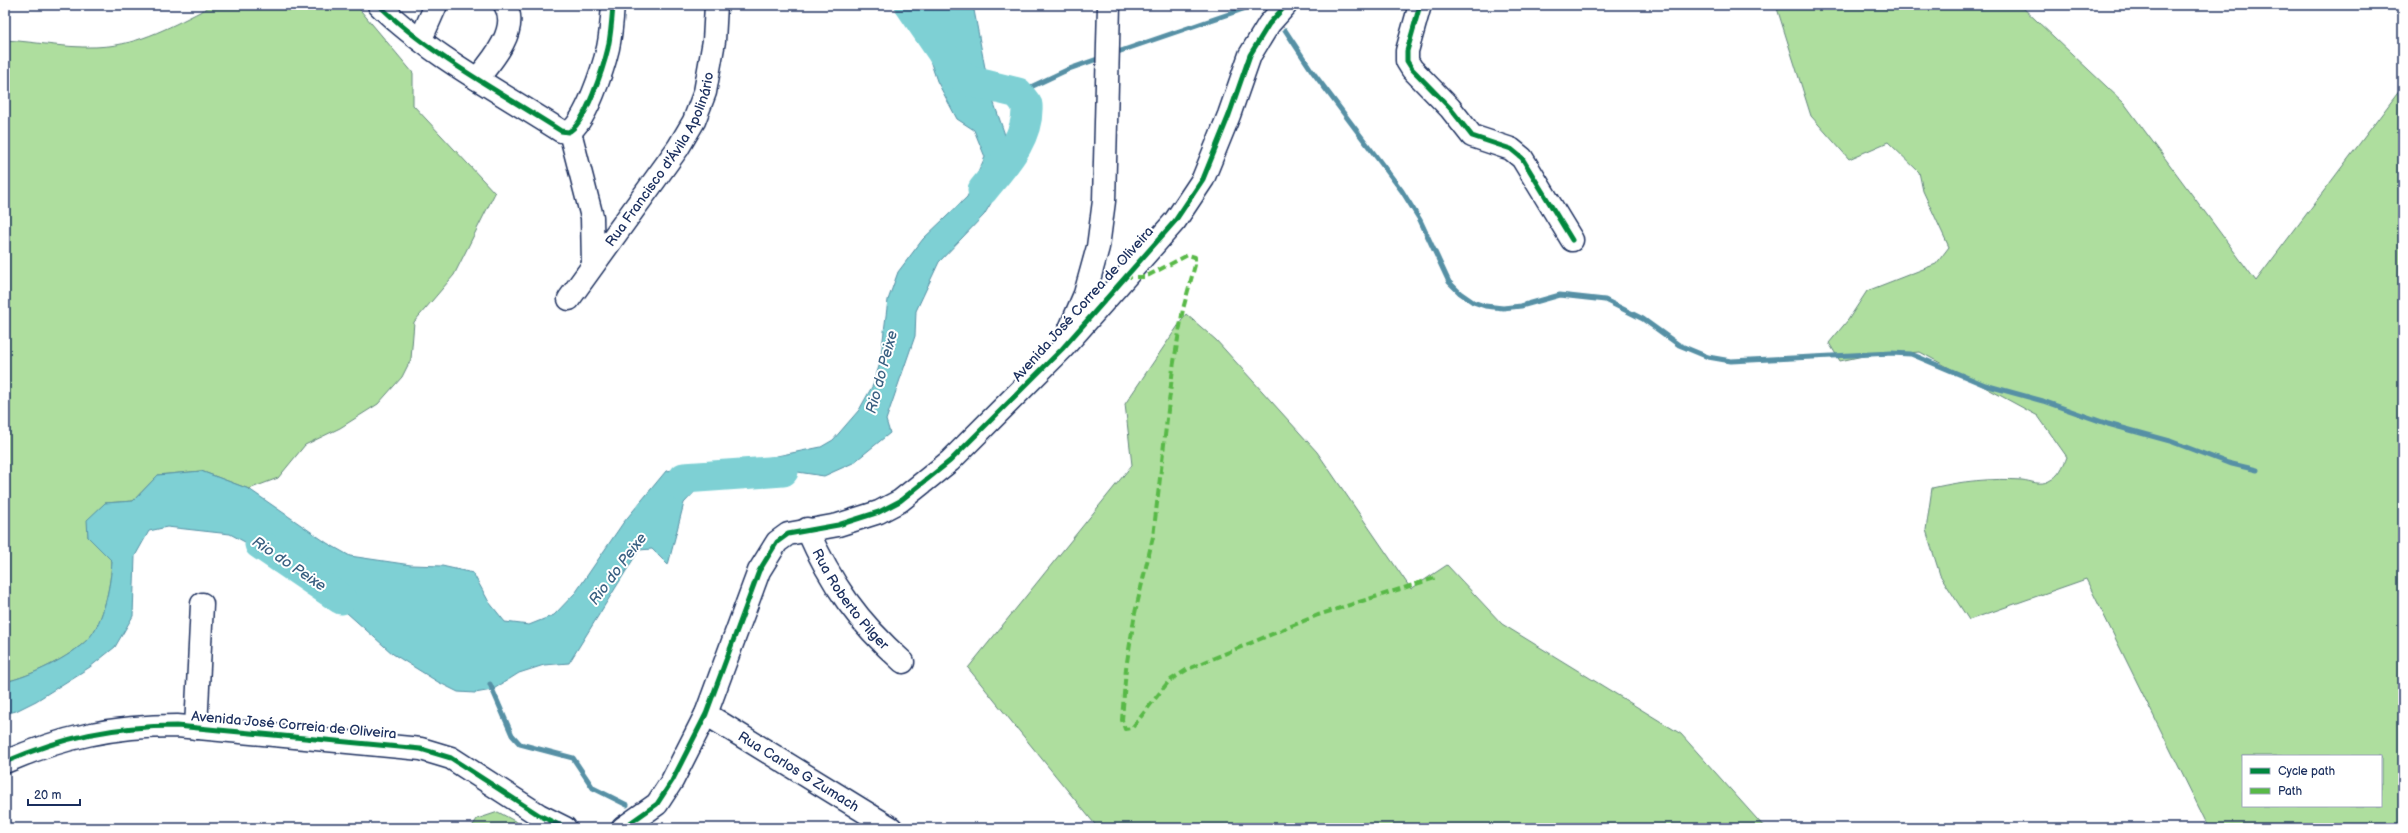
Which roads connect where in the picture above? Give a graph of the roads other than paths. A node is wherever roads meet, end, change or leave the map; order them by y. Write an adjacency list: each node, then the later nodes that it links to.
1 (379, 5): 9 (street)
2 (436, 5): 9 (street)
3 (505, 5): 10 (street)
4 (613, 5): 11 (street)
5 (716, 5): 13 (street, Rua Francisco d'Ávila Apolinário)
6 (1109, 5): 15 (street)
7 (1286, 5): 15 (street, Avenida José Correa de Oliveira)
8 (1420, 5): 12 (street)
9 (421, 39): 10 (street)
10 (477, 79): 11 (street)
11 (570, 132): 13 (street)
12 (1572, 240)
13 (593, 264): 14 (street, Rua Francisco d'Ávila Apolinário)
14 (569, 299)
15 (1062, 349): 16 (street, Avenida José Correa de Oliveira)
16 (807, 529): 18 (street, Rua Roberto Pilger); 19 (street)
17 (202, 604): 20 (street)
18 (903, 662)
19 (706, 714): 23 (street); 24 (street, Rua Carlos G Zumach)
20 (196, 728): 21 (street, Avenida José Correia de Oliveira); 22 (street, Avenida José Correia de Oliveira)
21 (5, 762)
22 (565, 828)
23 (623, 828)
24 (891, 828)

